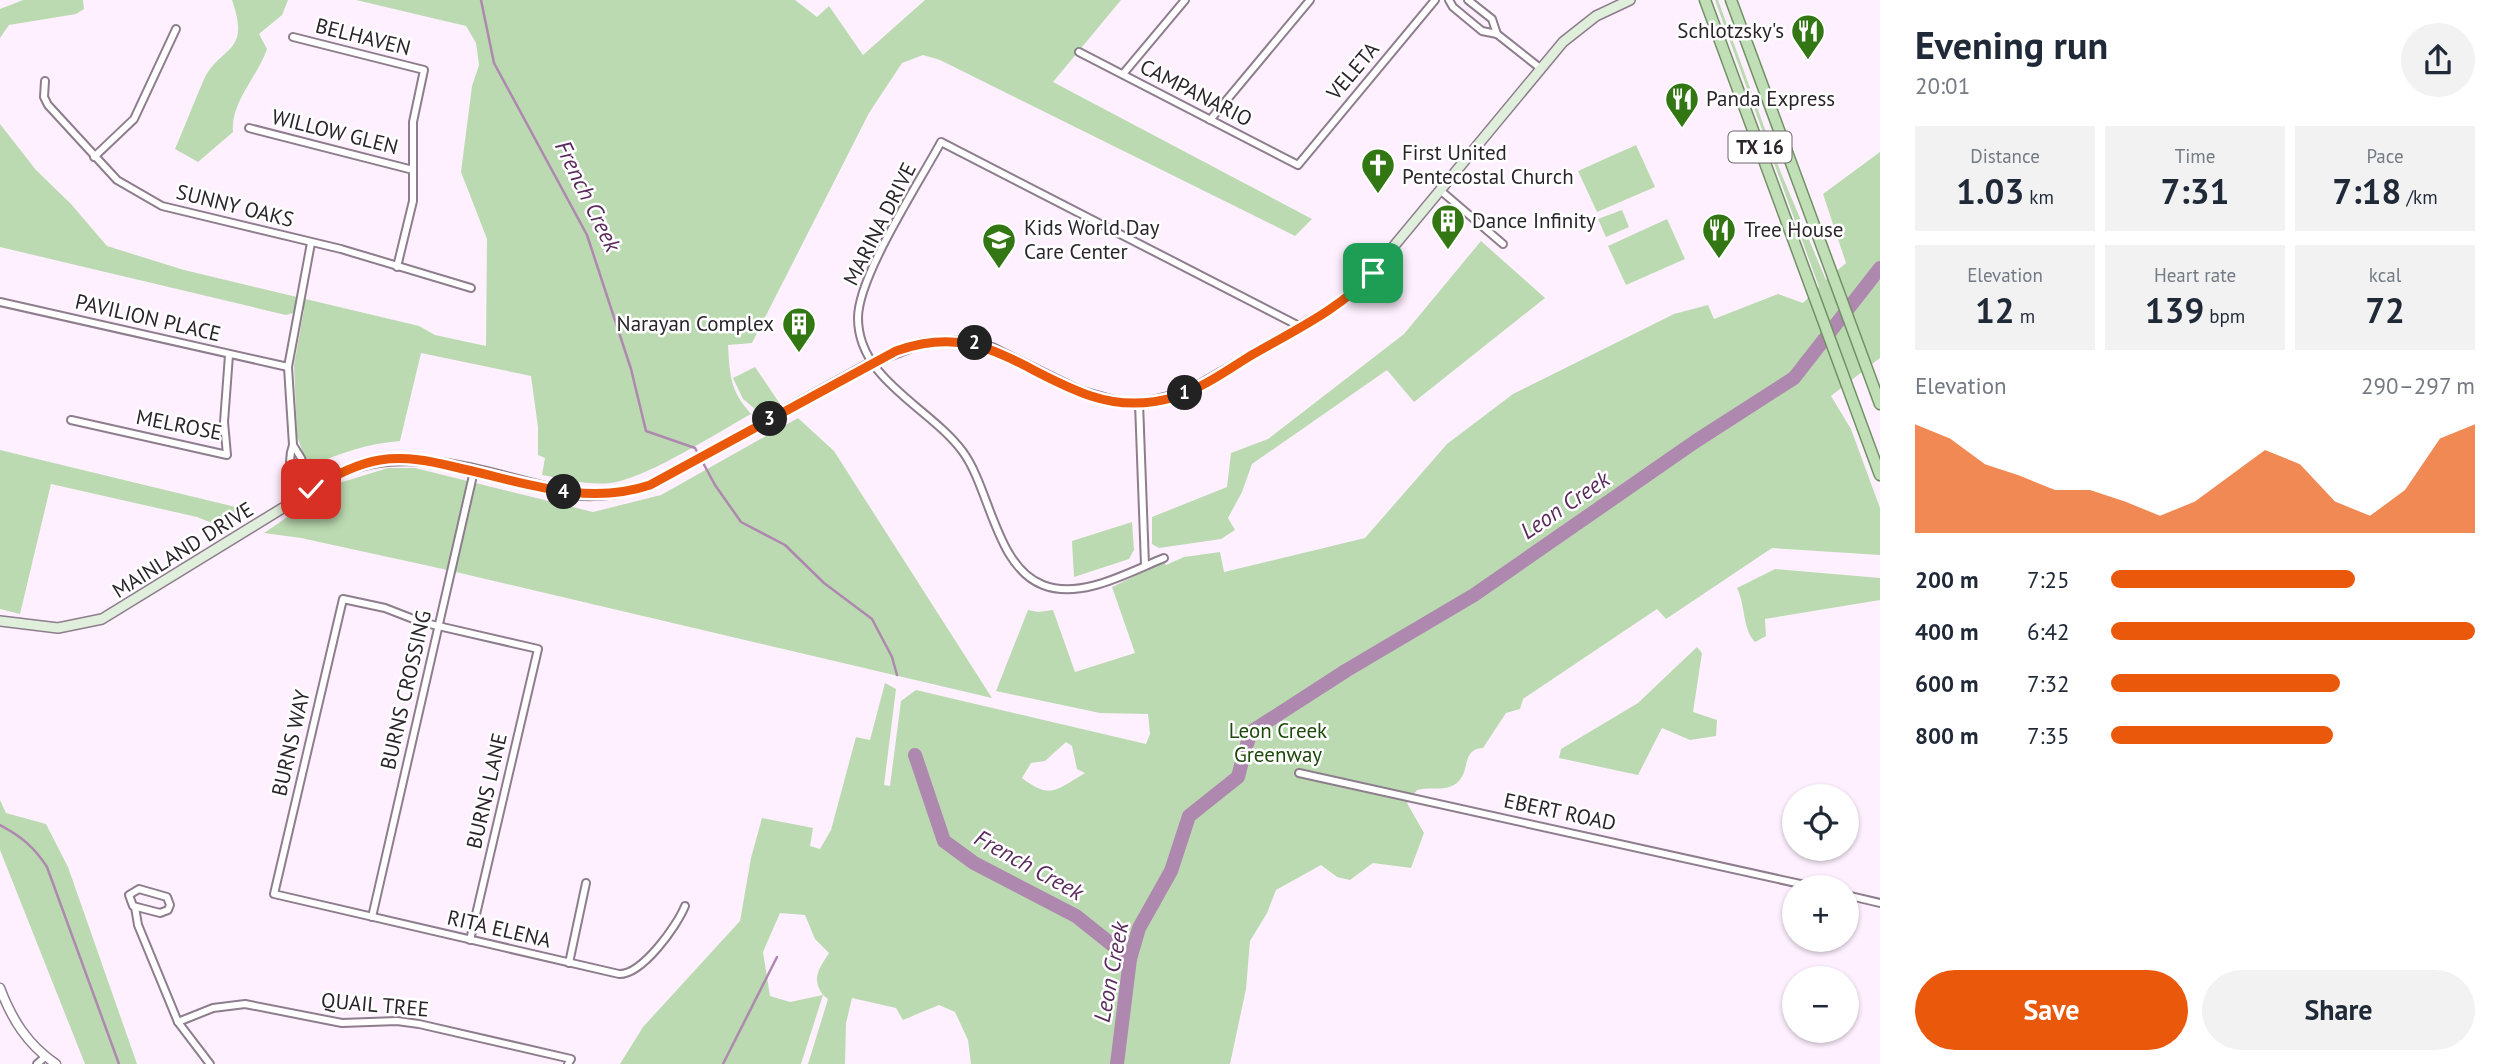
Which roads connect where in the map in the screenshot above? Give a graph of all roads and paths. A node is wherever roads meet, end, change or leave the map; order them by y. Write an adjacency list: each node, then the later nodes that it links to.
1 (1185, 0): 15 (street)
2 (1310, 0): 17 (street)
3 (1435, 0): 20 (street, VELETA)
4 (1449, 0): 9 (street)
5 (1630, 0): 14 (main road, MAINLAND DRIVE)
6 (1705, 0): 37 (main road, TX 16)
7 (1731, 0): 33 (main road, TX 16)
8 (1470, 1): 9 (street); 11 (street)
9 (1462, 15): 11 (street)
10 (176, 29): 19 (street)
11 (1497, 34): 14 (street)
12 (293, 37): 21 (street, BELHAVEN)
13 (1079, 52): 15 (street, CAMPANARIO)
14 (1540, 68): 22 (main road, MAINLAND DRIVE)
15 (1123, 74): 17 (street, CAMPANARIO)
16 (45, 81): 19 (street, SUNNY OAKS)
17 (1210, 120): 20 (street, CAMPANARIO)
18 (249, 128): 21 (street, WILLOW GLEN)
19 (94, 157): 23 (street, SUNNY OAKS)
20 (1298, 165)
21 (413, 170): 25 (street)
22 (1440, 190): 24 (street); 28 (main road, MAINLAND DRIVE)
23 (311, 243): 25 (street, SUNNY OAKS); 31 (street)
24 (1503, 244)
25 (397, 267): 26 (street, SUNNY OAKS)
26 (471, 288)
27 (0, 302): 29 (street, PAVILION PLACE)
28 (1301, 327): 30 (street, MARINA DRIVE); 32 (main road, MAINLAND DRIVE)
29 (229, 355): 31 (street, PAVILION PLACE); 34 (street, MELROSE)
30 (871, 363): 32 (main road, MAINLAND DRIVE); 36 (main road, MAINLAND DRIVE); 41 (street)
31 (288, 367): 35 (street)
32 (1139, 403): 41 (street)
33 (1880, 404)
34 (71, 420)
35 (293, 445): 38 (street); 39 (street)
36 (474, 471): 38 (main road, MAINLAND DRIVE); 43 (street, BURNS CROSSING)
37 (1880, 475)
38 (311, 489): 39 (main road, MAINLAND DRIVE)
39 (299, 496): 42 (main road, MAINLAND DRIVE)
40 (1164, 558): 41 (street)
41 (1145, 565)
42 (0, 621)
43 (439, 626): 47 (street, BURNS WAY); 52 (street, BURNS CROSSING); 53 (street, BURNS LANE)
44 (1299, 773): 45 (street, EBERT ROAD)
45 (1782, 880)
46 (586, 883): 54 (street)
47 (274, 894): 52 (street, RITA ELENA)
48 (1859, 898): 49 (street)
49 (1880, 903)
50 (685, 906): 54 (street, RITA ELENA)
51 (135, 907): 51 (street); 56 (street)
52 (372, 917): 53 (street, RITA ELENA)
53 (470, 940): 54 (street, RITA ELENA)
54 (569, 963)
55 (0, 988): 57 (street)
56 (178, 1022): 58 (street, QUAIL TREE); 61 (street)
57 (45, 1057): 59 (street); 60 (street)
58 (569, 1062)
59 (37, 1064)
60 (56, 1064)
61 (210, 1064)

